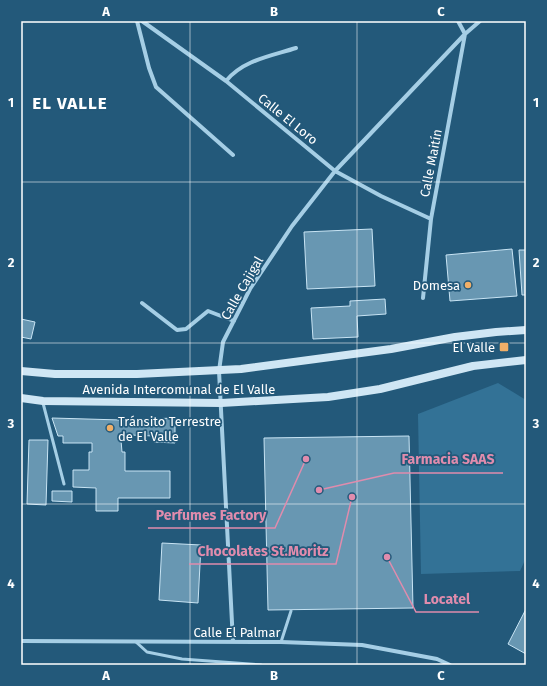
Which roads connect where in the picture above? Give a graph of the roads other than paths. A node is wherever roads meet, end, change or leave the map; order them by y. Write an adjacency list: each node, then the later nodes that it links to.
1 (137, 21): 8 (street)
2 (142, 21): 7 (street, Calle El Loro)
3 (458, 21): 5 (street)
4 (480, 21): 5 (street, Calle Cajigal)
5 (465, 34): 9 (street, Calle Cajigal); 10 (street, Calle Maitín)
6 (296, 48): 7 (street)
7 (226, 81): 9 (street, Calle El Loro)
8 (233, 155)
9 (335, 171): 10 (street, Calle El Loro); 13 (street, Calle Cajigal)
10 (431, 220): 11 (street, Calle Maitín)
11 (423, 298)
12 (142, 303): 13 (street)
13 (234, 321): 17 (street, Calle Cajigal)
14 (526, 330): 17 (main road, Avenida Intercomunal de El Valle)
15 (526, 360): 20 (main road, Avenida Intercomunal de El Valle)
16 (21, 371): 17 (main road, Avenida Intercomunal de El Valle)
17 (219, 371): 20 (street, Calle Cajigal)
18 (21, 398): 19 (main road, Avenida Intercomunal de El Valle)
19 (43, 401): 20 (main road, Avenida Intercomunal de El Valle); 21 (lane)
20 (221, 403): 25 (street, Calle Cajigal)
21 (64, 484)
22 (291, 611): 26 (lane)
23 (21, 641): 24 (street, Calle El Palmar)
24 (136, 642): 25 (street, Calle El Palmar); 27 (lane)
25 (233, 642): 26 (street, Calle El Palmar)
26 (281, 642): 30 (street, Calle El Palmar)
27 (206, 661): 28 (lane); 29 (lane)
28 (206, 665)
29 (261, 665)
30 (450, 665)

